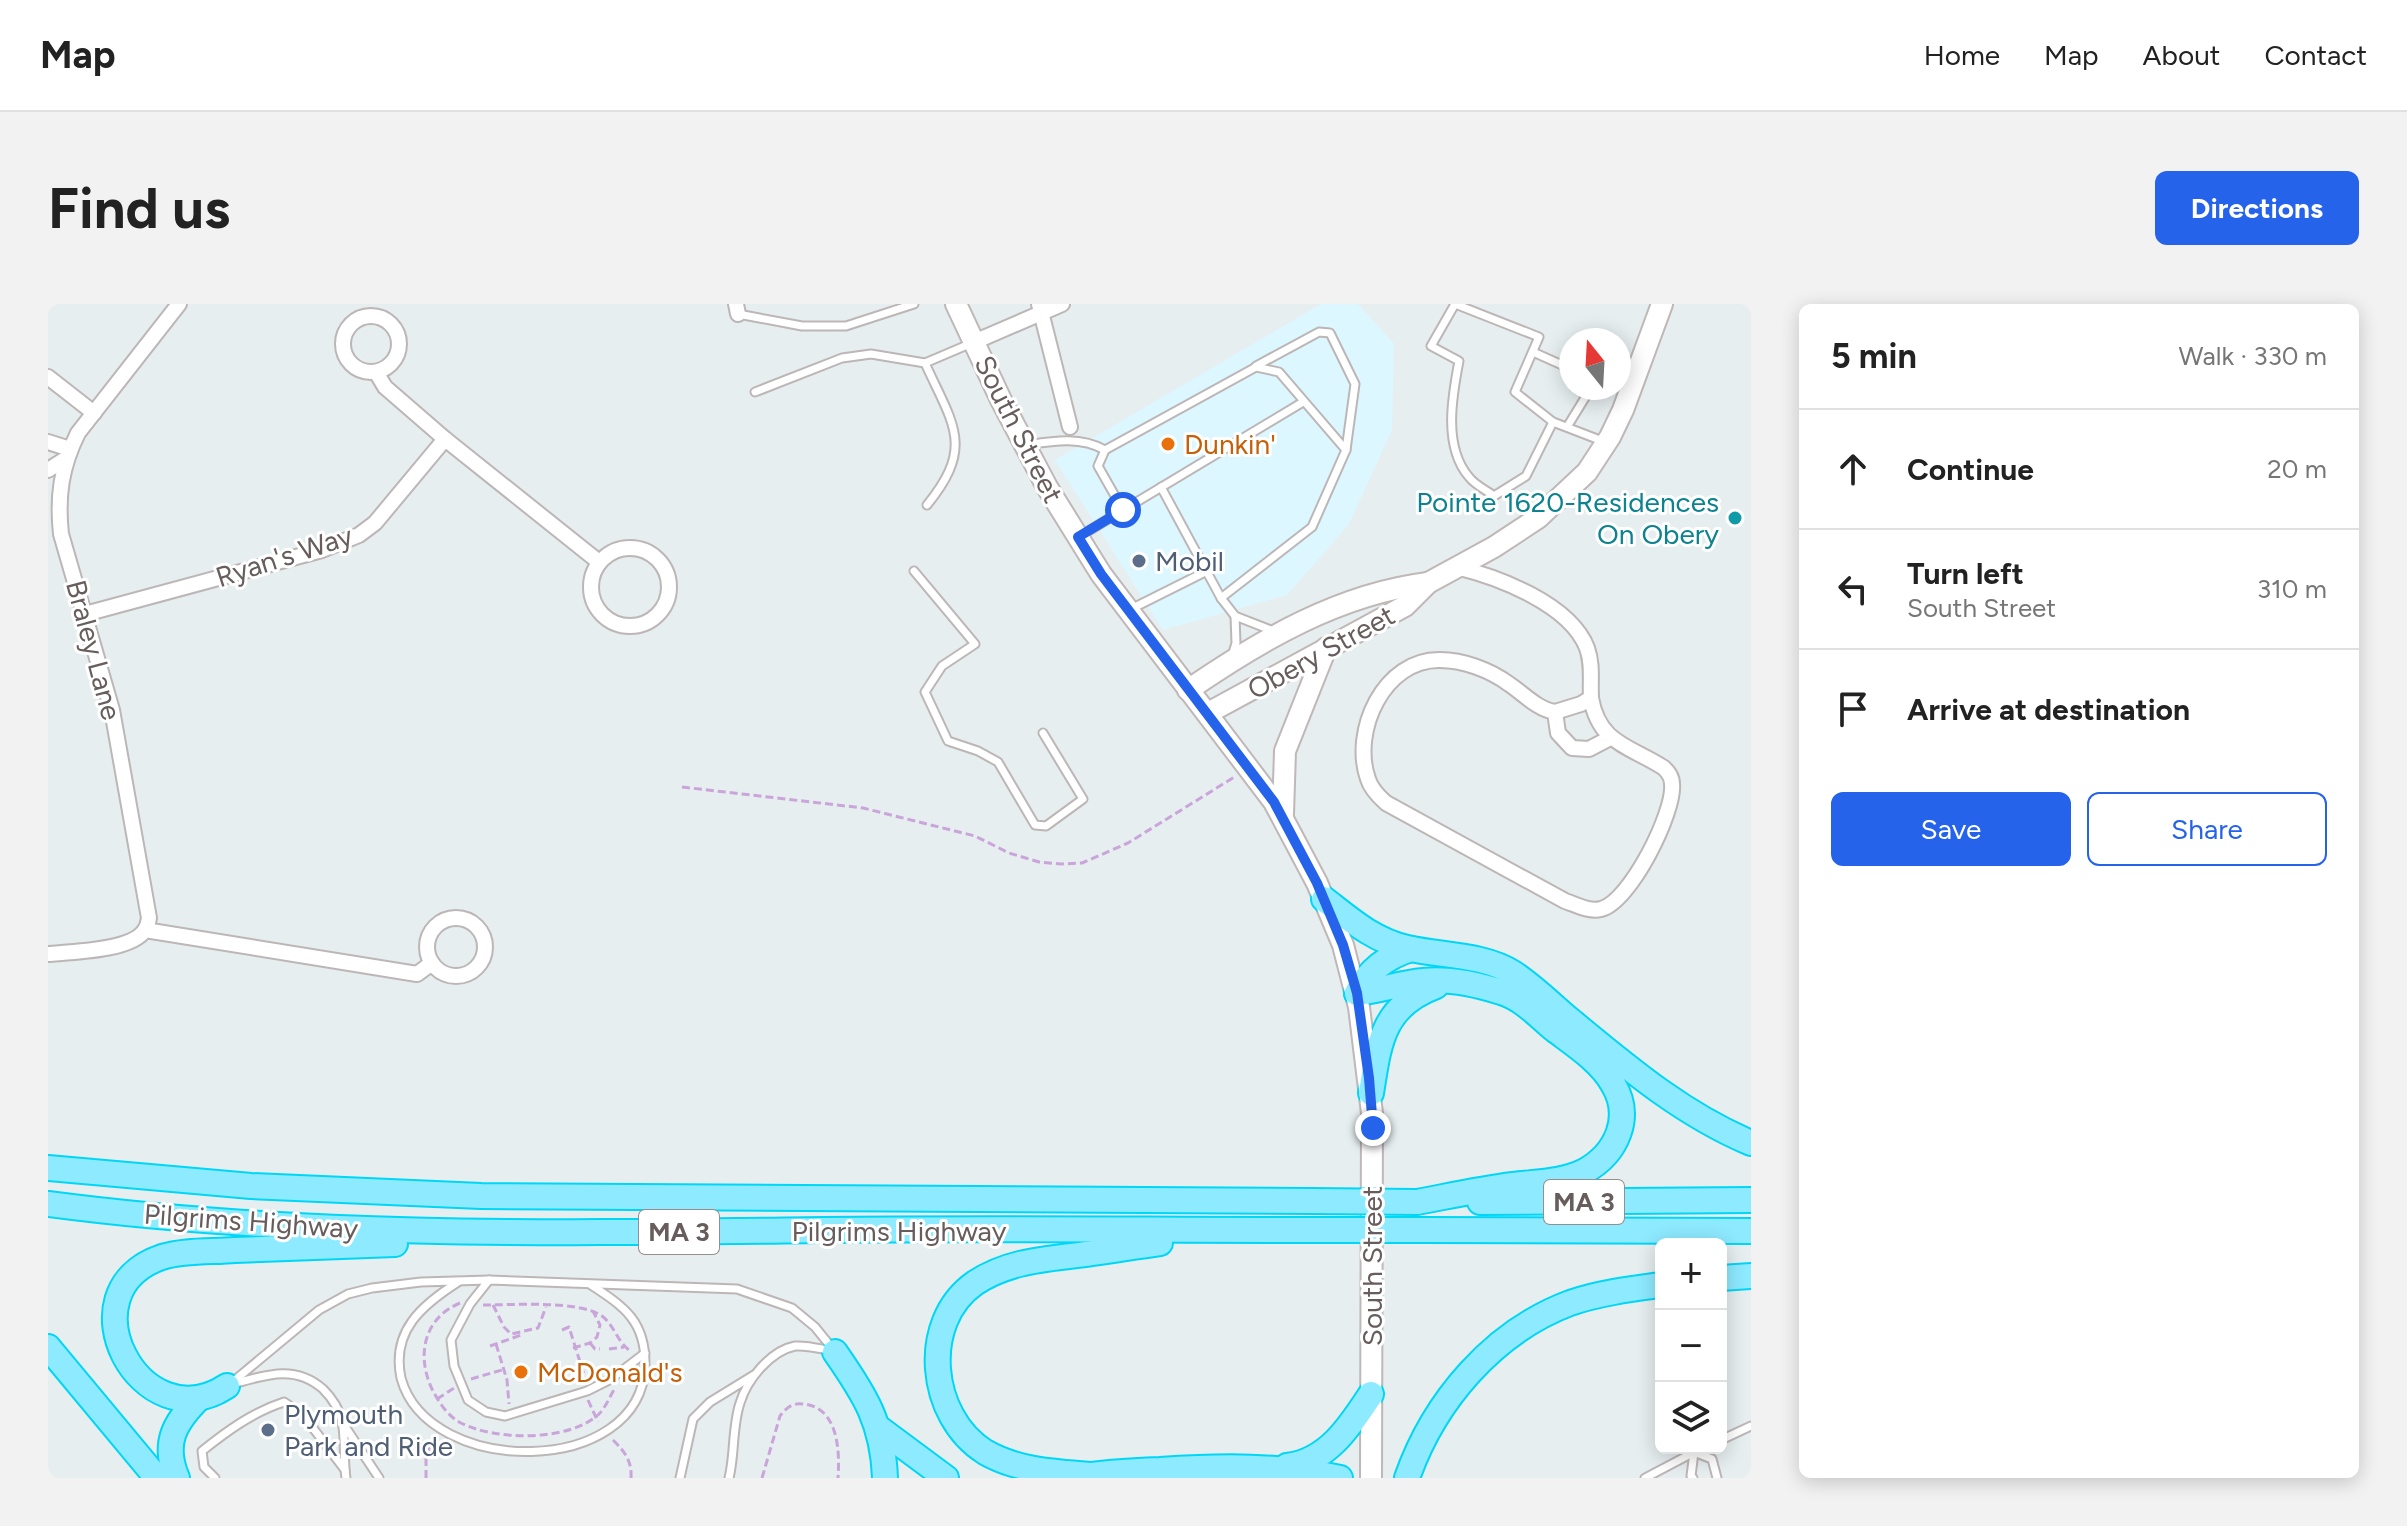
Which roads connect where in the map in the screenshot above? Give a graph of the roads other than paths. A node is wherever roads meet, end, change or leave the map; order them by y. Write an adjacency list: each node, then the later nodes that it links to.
1 (179, 304): 19 (street, Braley Lane)
2 (914, 304): 7 (lane)
3 (956, 304): 9 (main road, South Street)
4 (1062, 304): 8 (street)
5 (1455, 304): 10 (lane); 20 (lane)
6 (1662, 304): 25 (main road, Obery Street)
7 (737, 309)
8 (1040, 309): 9 (street); 21 (street)
9 (974, 342): 11 (lane); 26 (main road, South Street)
10 (1533, 352): 12 (lane); 20 (lane)
11 (925, 363): 16 (lane); 32 (lane)
12 (1559, 364)
13 (1256, 367): 18 (lane); 27 (lane); 28 (lane)
14 (376, 372): 14 (street); 23 (street)
15 (48, 377): 19 (street)
16 (755, 392)
17 (1584, 400): 22 (lane)
18 (1303, 402): 28 (lane); 31 (lane)
19 (94, 413): 29 (street, Braley Lane)
20 (1553, 422): 22 (lane)
21 (1070, 427)
22 (1567, 427): 25 (lane)
23 (445, 439): 35 (street); 42 (street, Ryan's Way)
24 (48, 442): 29 (street)
25 (1607, 442): 36 (main road, Obery Street)
26 (1024, 445): 27 (lane); 34 (main road, South Street)
27 (1105, 450): 33 (lane)
28 (1346, 450): 40 (lane)
29 (68, 453): 30 (street); 42 (street, Braley Lane)
30 (48, 470)
31 (1161, 487): 33 (lane); 38 (lane)
32 (927, 505)
33 (1123, 510): 34 (lane)
34 (1078, 537): 41 (main road, South Street)
35 (599, 562): 35 (street)
36 (1456, 567): 39 (main road, Obery Street); 48 (street)
37 (914, 571): 51 (lane)
38 (1206, 575): 40 (lane); 41 (lane)
39 (1428, 583): 44 (main road, Obery Street); 45 (main road, Obery Street)
40 (1221, 598): 43 (lane)
41 (1129, 610): 47 (main road, South Street)
42 (85, 614): 55 (street, Braley Lane)
43 (1235, 616): 44 (lane); 46 (lane)
44 (1278, 633): 46 (main road, Obery Street)
45 (1326, 648): 50 (main road, Obery Street); 53 (main road)
46 (1231, 661): 47 (main road, Obery Street)
47 (1188, 690): 50 (main road, South Street)
48 (1591, 698): 49 (street); 52 (street)
49 (1555, 712): 52 (street); 52 (street)
50 (1208, 713): 53 (main road, South Street)
51 (1043, 733)
52 (1610, 738)
53 (1283, 818): 54 (main road, South Street)
54 (1324, 899): 56 (highway); 60 (main road, South Street)
55 (145, 930): 57 (street); 58 (street)
56 (1411, 949): 60 (highway); 62 (highway)
57 (48, 954)
58 (432, 963): 58 (street)
59 (1454, 982): 60 (highway); 61 (highway); 65 (highway)
60 (1357, 993): 61 (main road, South Street)
61 (1371, 1093): 81 (main road, South Street)
62 (1751, 1143)
63 (48, 1168): 65 (highway, Pilgrims Highway / MA 3, bridge)
64 (1751, 1200): 65 (highway, Pilgrims Highway / MA 3)
65 (1417, 1202)
66 (48, 1204): 69 (highway, Pilgrims Highway / MA 3)
67 (1245, 1230): 68 (highway, Pilgrims Highway / MA 3, bridge); 69 (highway, Pilgrims Highway / MA 3); 94 (highway)
68 (1751, 1231)
69 (613, 1234): 82 (highway)
70 (1751, 1276): 71 (highway)
71 (1727, 1278)
72 (489, 1280): 73 (lane); 74 (lane); 78 (lane)
73 (460, 1281): 80 (lane); 84 (lane)
74 (587, 1283): 77 (lane); 78 (lane)
75 (1655, 1286): 105 (highway)
76 (48, 1347): 95 (highway)
77 (835, 1352): 79 (lane); 86 (highway)
78 (645, 1353): 88 (lane)
79 (756, 1374): 99 (lane); 100 (lane)
80 (227, 1386): 82 (highway); 83 (lane)
81 (1371, 1394): 92 (highway); 104 (main road, South Street)
82 (199, 1398): 96 (highway)
83 (342, 1423): 93 (lane); 98 (lane)
84 (423, 1425)
85 (1751, 1426): 87 (lane)
86 (880, 1429): 101 (highway); 102 (highway)
87 (1727, 1437)
88 (579, 1454)
89 (1690, 1454): 106 (lane)
90 (1694, 1454): 107 (lane)
91 (1699, 1454): 108 (lane)
92 (1276, 1468): 94 (highway); 103 (highway)
93 (345, 1474): 97 (lane)
94 (1084, 1476)
95 (157, 1478)
96 (177, 1478)
97 (215, 1478)
98 (379, 1478)
99 (680, 1478)
100 (729, 1478)
101 (885, 1478)
102 (946, 1478)
103 (1340, 1478)
104 (1371, 1478)
105 (1407, 1478)
106 (1645, 1478)
107 (1693, 1478)
108 (1717, 1478)

